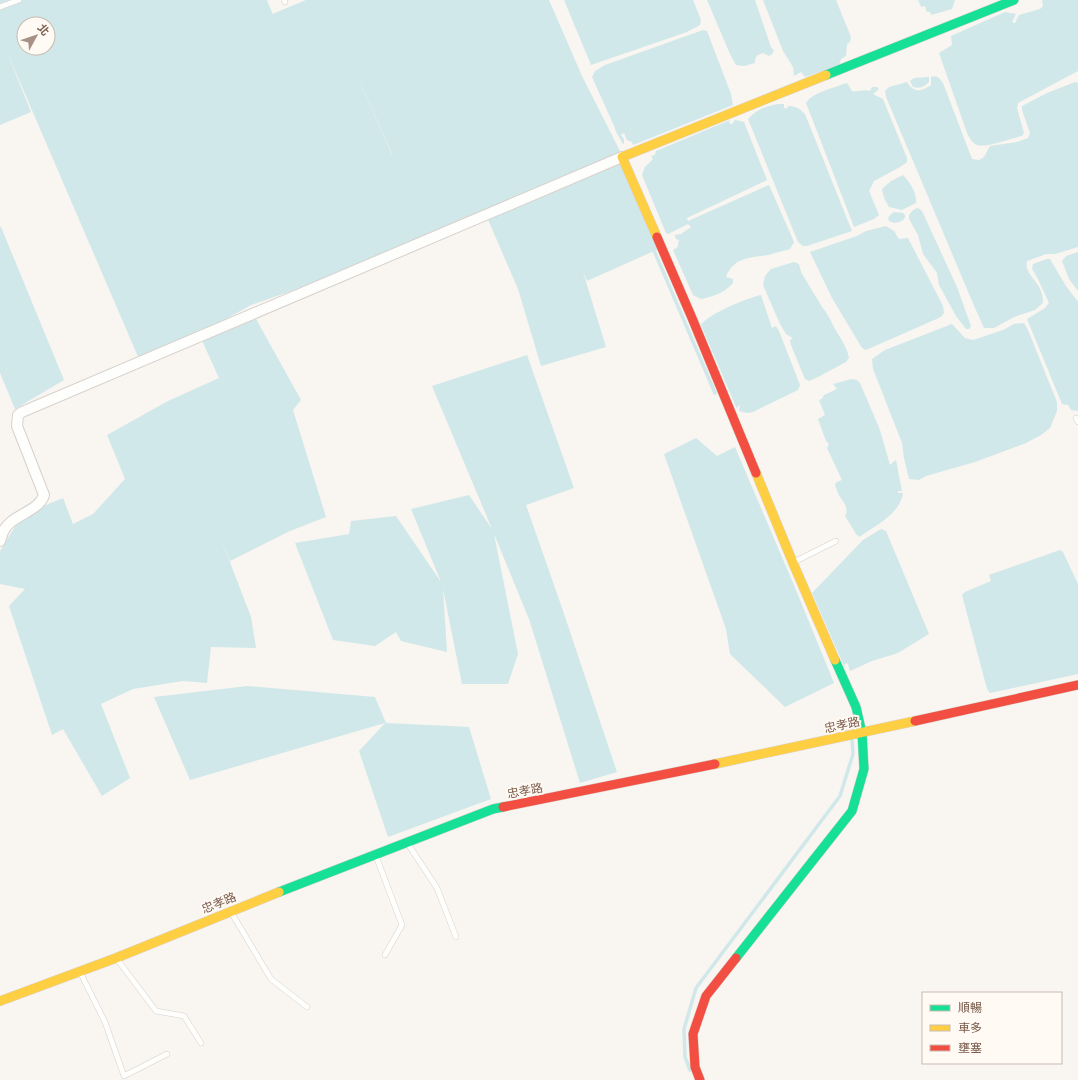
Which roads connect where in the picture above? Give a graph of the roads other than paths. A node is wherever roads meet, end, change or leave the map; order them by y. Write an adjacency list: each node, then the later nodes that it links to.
1 (19, 0): 3 (lane)
2 (1014, 0): 4 (street)
3 (0, 7)
4 (622, 157): 6 (street); 7 (street)
5 (836, 540): 7 (lane)
6 (0, 541)
7 (793, 563): 9 (street)
8 (1078, 685): 9 (street, 忠孝路)
9 (862, 733): 10 (street, 忠孝路); 21 (street)
10 (407, 843): 11 (street, 忠孝路); 13 (lane)
11 (376, 855): 12 (street, 忠孝路); 14 (lane)
12 (230, 911): 15 (street, 忠孝路); 18 (lane)
13 (456, 937)
14 (385, 955)
15 (116, 958): 16 (street, 忠孝路); 19 (lane)
16 (80, 971): 17 (street, 忠孝路); 20 (lane)
17 (0, 1001)
18 (307, 1007)
19 (201, 1043)
20 (167, 1054)
21 (700, 1080)

